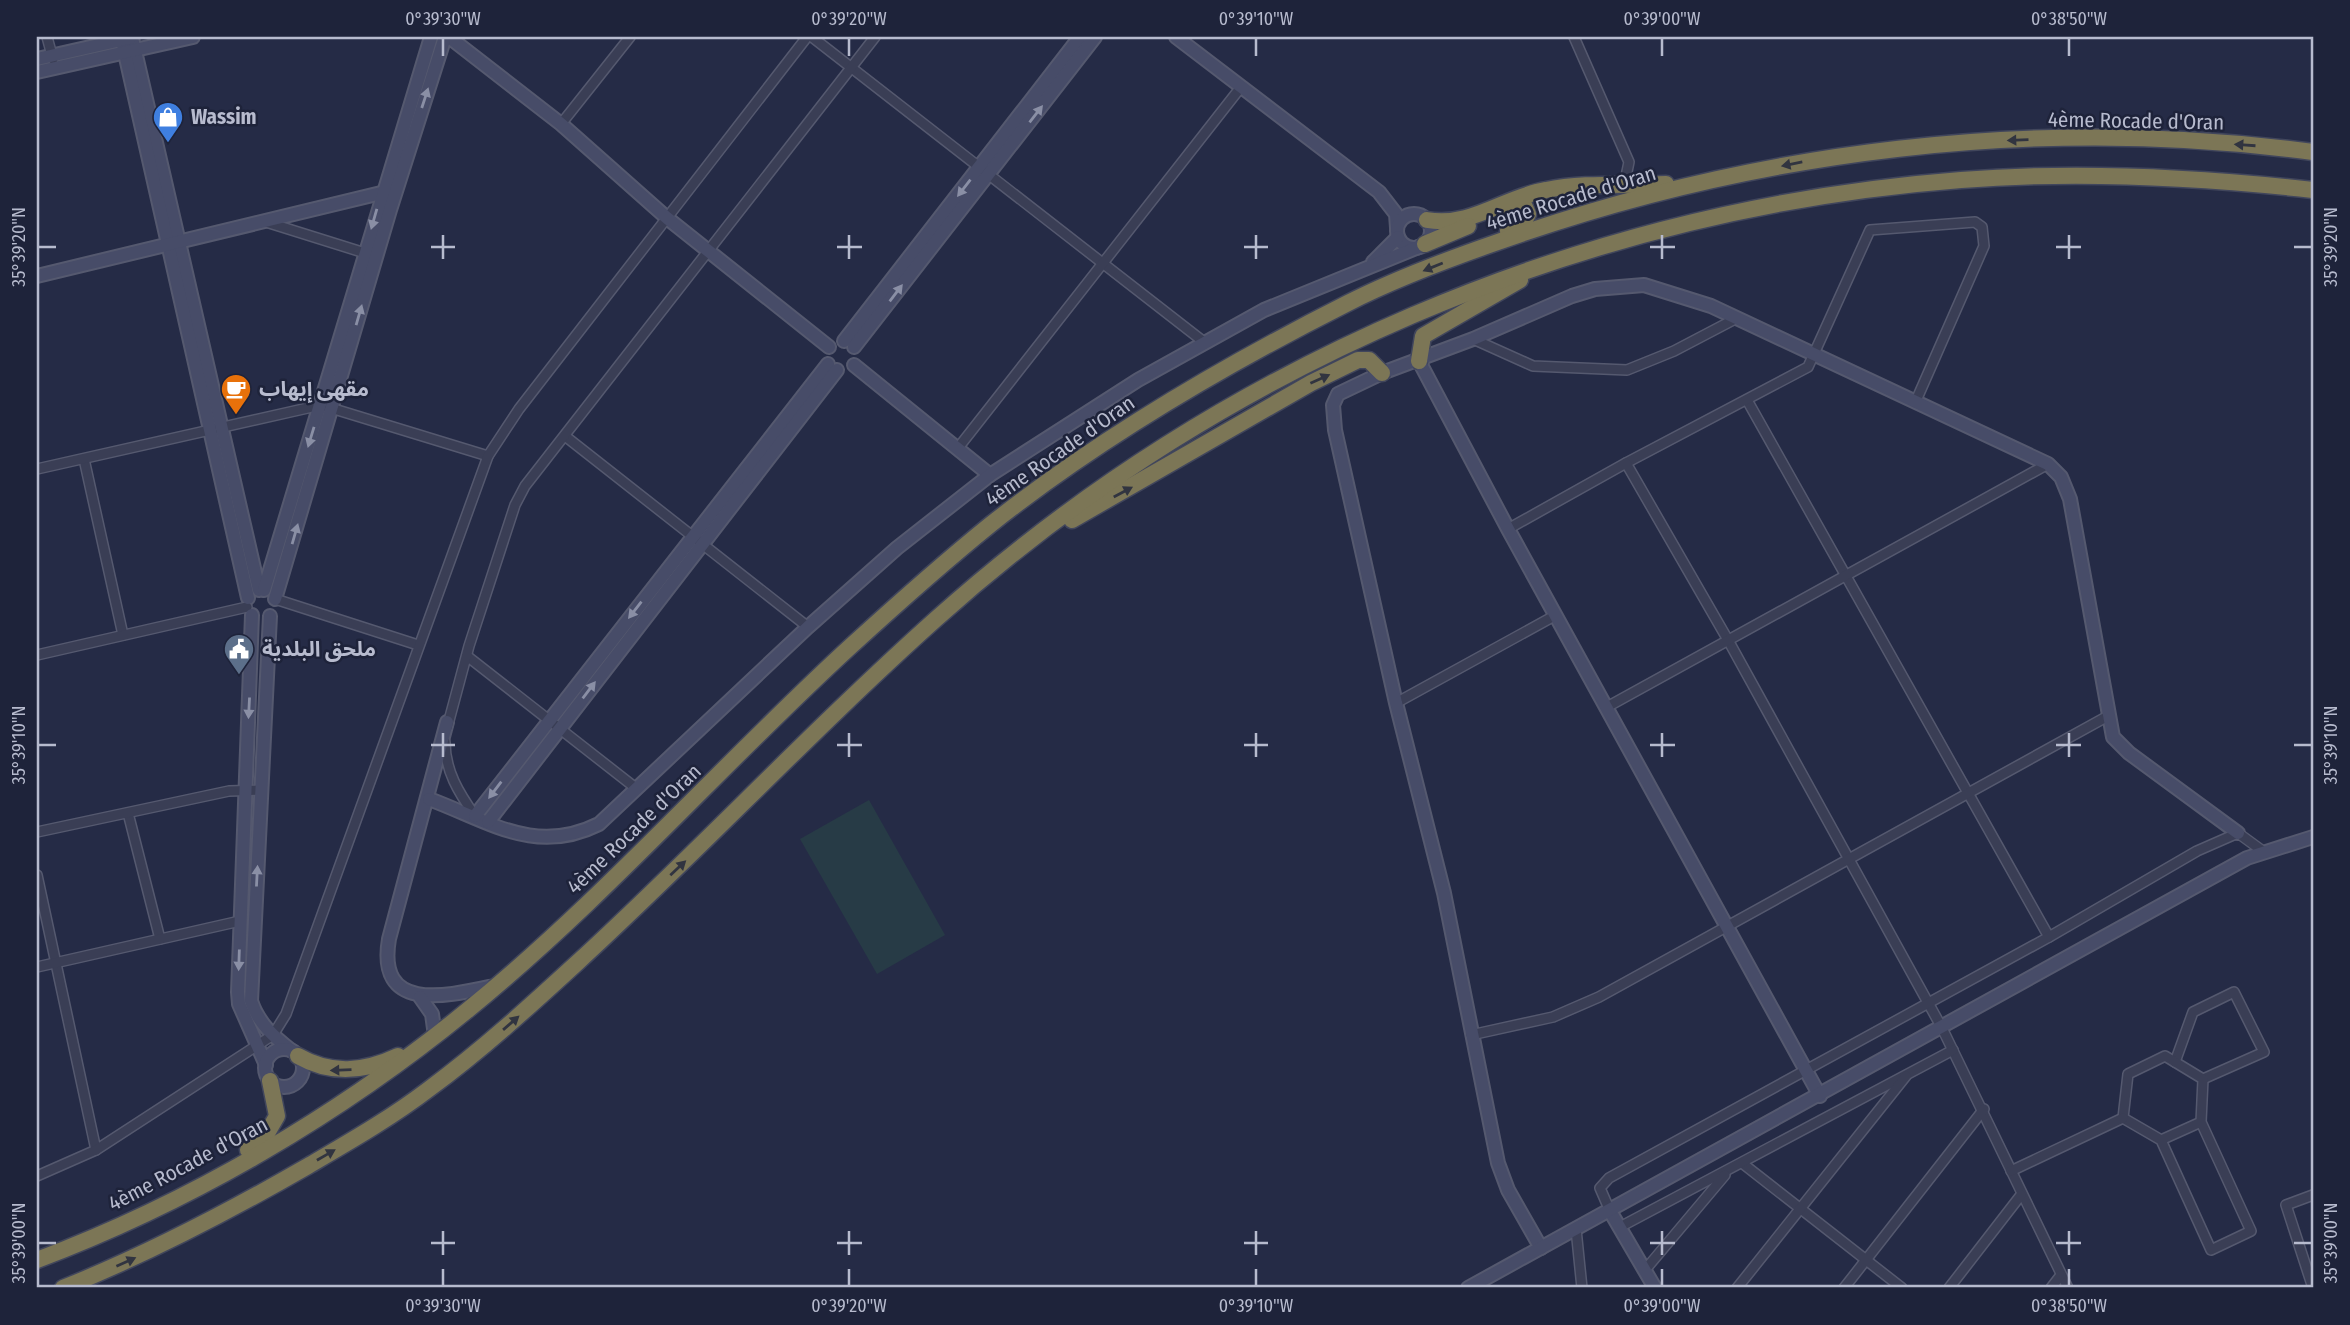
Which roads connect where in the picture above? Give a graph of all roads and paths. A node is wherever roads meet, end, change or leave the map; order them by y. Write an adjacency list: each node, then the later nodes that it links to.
1 (47, 37): 14 (street)
2 (192, 37): 12 (street)
3 (431, 37): 25 (street)
4 (447, 37): 18 (street); 25 (street, one-way to 4)
5 (630, 37): 18 (street)
6 (810, 37): 15 (street); 27 (street)
7 (875, 37): 15 (street)
8 (1080, 37): 20 (street)
9 (1095, 37): 20 (street, one-way to 9)
10 (1176, 37): 17 (street)
11 (1574, 37): 22 (street)
12 (130, 43): 14 (street); 30 (street)
13 (37, 59): 14 (street)
14 (53, 62): 16 (street)
15 (851, 66): 20 (street); 33 (street)
16 (37, 72)
17 (1241, 87): 24 (street); 36 (street)
18 (561, 124): 27 (street)
19 (2313, 152): 21 (highway, 4ème Rocade d'Oran, one-way to 21)
20 (984, 171): 36 (street); 42 (street)
21 (1707, 181): 22 (highway); 32 (highway, 4ème Rocade d'Oran)
22 (1624, 186): 26 (highway)
23 (2313, 190): 35 (highway)
24 (1379, 192): 26 (street); 29 (street)
25 (388, 195): 28 (street); 34 (street, one-way to 34); 51 (street, one-way to 25)
26 (1422, 217): 29 (street); 31 (street)
27 (667, 218): 33 (street); 55 (street)
28 (265, 222): 30 (street); 34 (street)
29 (1398, 233): 31 (street); 37 (street)
30 (172, 244): 38 (street); 52 (street)
31 (1423, 245): 32 (highway); 37 (street)
32 (1476, 250): 100 (highway, 4ème Rocade d'Oran, one-way to 100)
33 (709, 251): 43 (street); 53 (street)
34 (365, 253): 51 (street)
35 (1554, 261): 45 (highway); 63 (highway)
36 (1104, 264): 41 (street); 54 (street)
37 (1370, 264): 41 (street)
38 (38, 277)
39 (1737, 318): 40 (street); 40 (street); 44 (street)
40 (1473, 339): 45 (street)
41 (1204, 342): 60 (street)
42 (849, 344): 43 (street); 46 (street)
43 (829, 347): 47 (street)
44 (1815, 357): 49 (street); 50 (street); 50 (street)
45 (1419, 361): 48 (street); 61 (street)
46 (854, 365): 47 (street); 54 (street)
47 (833, 367): 62 (street)
48 (1382, 373): 63 (highway, one-way to 48); 75 (street)
49 (1747, 400): 57 (street); 64 (street)
50 (1915, 403): 58 (street)
51 (327, 407): 52 (street); 55 (street); 65 (street, one-way to 51); 66 (street, one-way to 66)
52 (216, 430): 56 (street); 66 (street)
53 (565, 436): 62 (street); 74 (street)
54 (958, 448): 60 (street)
55 (488, 456): 72 (street)
56 (84, 459): 59 (street); 70 (street)
57 (1626, 463): 61 (street); 71 (street)
58 (2048, 464): 64 (street); 77 (street)
59 (37, 469)
60 (990, 475): 69 (street)
61 (1508, 529): 67 (street)
62 (697, 539): 69 (street); 79 (street)
63 (1020, 547): 137 (highway, one-way to 63)
64 (1846, 575): 71 (street); 83 (street)
65 (275, 598): 66 (street); 68 (street); 72 (street)
66 (254, 600): 68 (street); 70 (street); 81 (street, one-way to 81)
67 (1556, 615): 75 (street); 76 (street)
68 (270, 616): 82 (street)
69 (808, 627): 80 (street)
70 (123, 635): 73 (street)
71 (1728, 640): 76 (street); 92 (street)
72 (418, 645): 104 (street)
73 (37, 655)
74 (467, 656): 78 (street); 79 (street)
75 (1396, 703): 105 (street)
76 (1607, 707): 95 (street)
77 (2108, 716): 83 (street); 89 (street)
78 (447, 722): 84 (street); 86 (street)
79 (556, 723): 80 (street); 86 (street, one-way to 86); 87 (street)
80 (637, 789): 87 (street)
81 (245, 790): 82 (street); 85 (street); 94 (street)
82 (261, 790): 104 (street, one-way to 82)
83 (1967, 791): 92 (street); 96 (street)
84 (429, 799): 86 (street); 101 (street)
85 (128, 813): 88 (street); 97 (street)
86 (475, 816): 87 (street)
87 (488, 822)
88 (37, 832)
89 (2238, 833): 91 (street); 96 (street)
90 (2313, 837): 91 (street)
91 (2264, 852): 103 (street)
92 (1848, 859): 95 (street); 102 (street)
93 (37, 874): 98 (street)
94 (240, 921): 97 (street); 107 (street, one-way to 107)
95 (1727, 924): 105 (street); 111 (street)
96 (2049, 937): 102 (street)
97 (160, 939): 98 (street)
98 (55, 963): 99 (street); 120 (street)
99 (37, 967)
100 (496, 986): 101 (street); 106 (highway, 4ème Rocade d'Oran)
101 (420, 997): 106 (street)
102 (1927, 1002): 103 (street); 111 (street)
103 (1942, 1028): 108 (street); 115 (street)
104 (272, 1035): 107 (street); 109 (street)
105 (1471, 1035): 132 (street)
106 (432, 1039): 109 (highway, one-way to 109); 125 (highway, 4ème Rocade d'Oran)
107 (257, 1043): 112 (street); 120 (street)
108 (1953, 1050): 113 (street); 116 (street)
109 (295, 1054): 112 (street); 112 (street)
110 (2175, 1062): 114 (street); 114 (street); 117 (street)
111 (1807, 1069): 115 (street); 129 (street)
112 (268, 1073): 125 (highway)
113 (1908, 1073): 121 (street); 128 (street)
114 (2203, 1079): 118 (street)
115 (1820, 1096): 129 (street)
116 (1984, 1109): 123 (street); 133 (street)
117 (2123, 1118): 119 (street); 123 (street)
118 (2201, 1122): 119 (street); 119 (street)
119 (2161, 1140)
120 (96, 1150): 124 (street)
121 (1742, 1163): 122 (street); 128 (street)
122 (1729, 1170): 130 (street); 135 (street)
123 (2011, 1171): 126 (street)
124 (37, 1175)
125 (215, 1177): 134 (highway, 4ème Rocade d'Oran)
126 (2021, 1195): 136 (street); 144 (street)
127 (2313, 1195): 147 (street)
128 (1801, 1208): 133 (street); 141 (street)
129 (1610, 1211): 130 (street); 131 (street)
130 (1620, 1227): 135 (street)
131 (1576, 1229): 132 (street); 139 (street)
132 (1541, 1248): 138 (street)
133 (1867, 1259): 142 (street); 143 (street)
134 (37, 1260)
135 (1644, 1270): 140 (street)
136 (2062, 1275): 145 (street); 146 (street)
137 (63, 1288)
138 (1468, 1288)
139 (1582, 1288)
140 (1655, 1288)
141 (1737, 1288)
142 (1844, 1288)
143 (1902, 1288)
144 (1949, 1288)
145 (2051, 1288)
146 (2068, 1288)
147 (2313, 1288)

